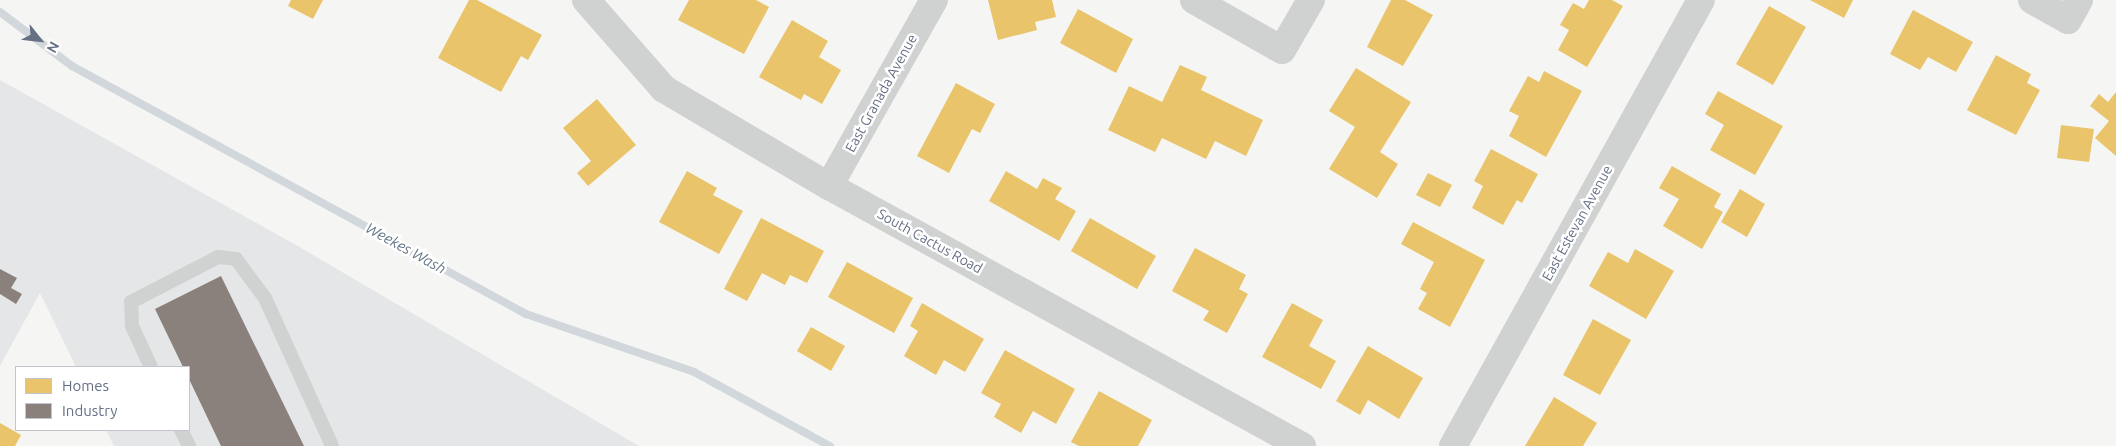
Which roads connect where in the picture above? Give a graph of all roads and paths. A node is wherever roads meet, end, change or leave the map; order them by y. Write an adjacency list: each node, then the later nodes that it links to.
1 (586, 0): 8 (street, South Cactus Road)
2 (934, 0): 8 (street, East Granada Avenue)
3 (1194, 0): 4 (street)
4 (1311, 0)
5 (1701, 0): 14 (street, East Estevan Avenue)
6 (2032, 0): 7 (street)
7 (2074, 10)
8 (829, 186): 13 (street, South Cactus Road)
9 (151, 366): 12 (lane)
10 (181, 431): 11 (lane)
11 (188, 446)
12 (332, 446)
13 (1302, 446)
14 (1453, 446)

